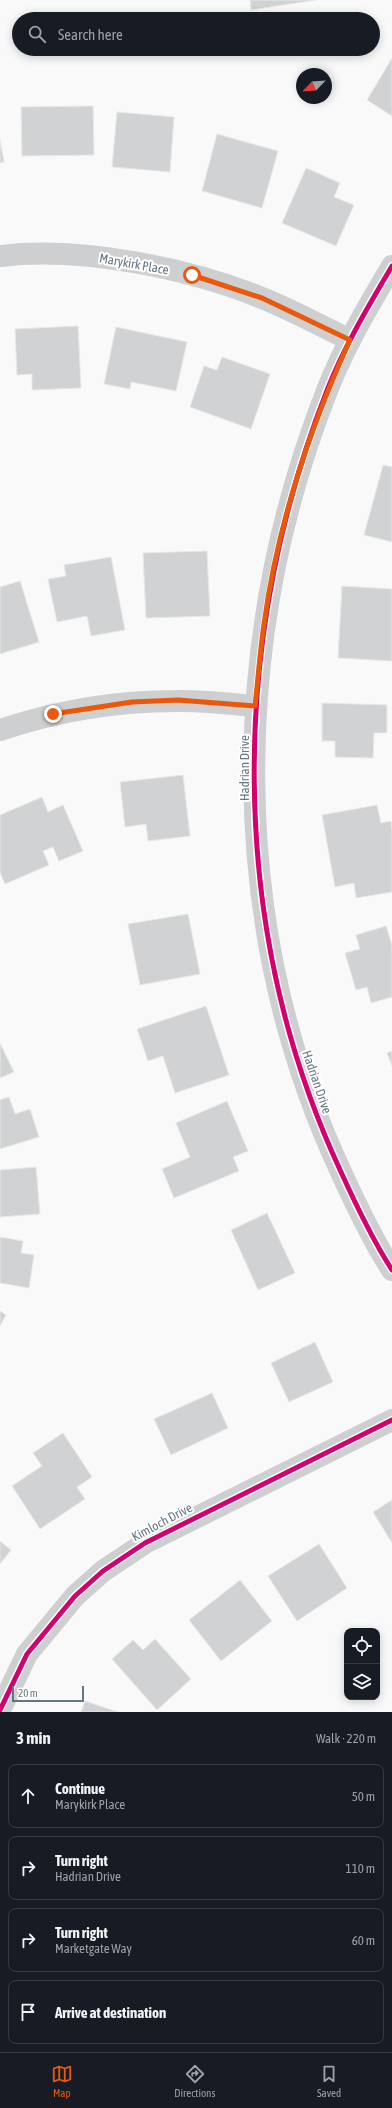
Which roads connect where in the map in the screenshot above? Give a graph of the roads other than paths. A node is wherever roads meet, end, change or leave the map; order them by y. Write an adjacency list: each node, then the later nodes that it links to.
1 (0, 256): 3 (street, Marykirk Place)
2 (392, 266): 3 (street, Hadrian Drive)
3 (350, 340): 4 (street, Hadrian Drive)
4 (255, 706): 5 (street); 6 (street, Hadrian Drive)
5 (0, 730)
6 (392, 1270)
7 (392, 1420): 8 (street, Kimloch Drive)
8 (0, 1710)

